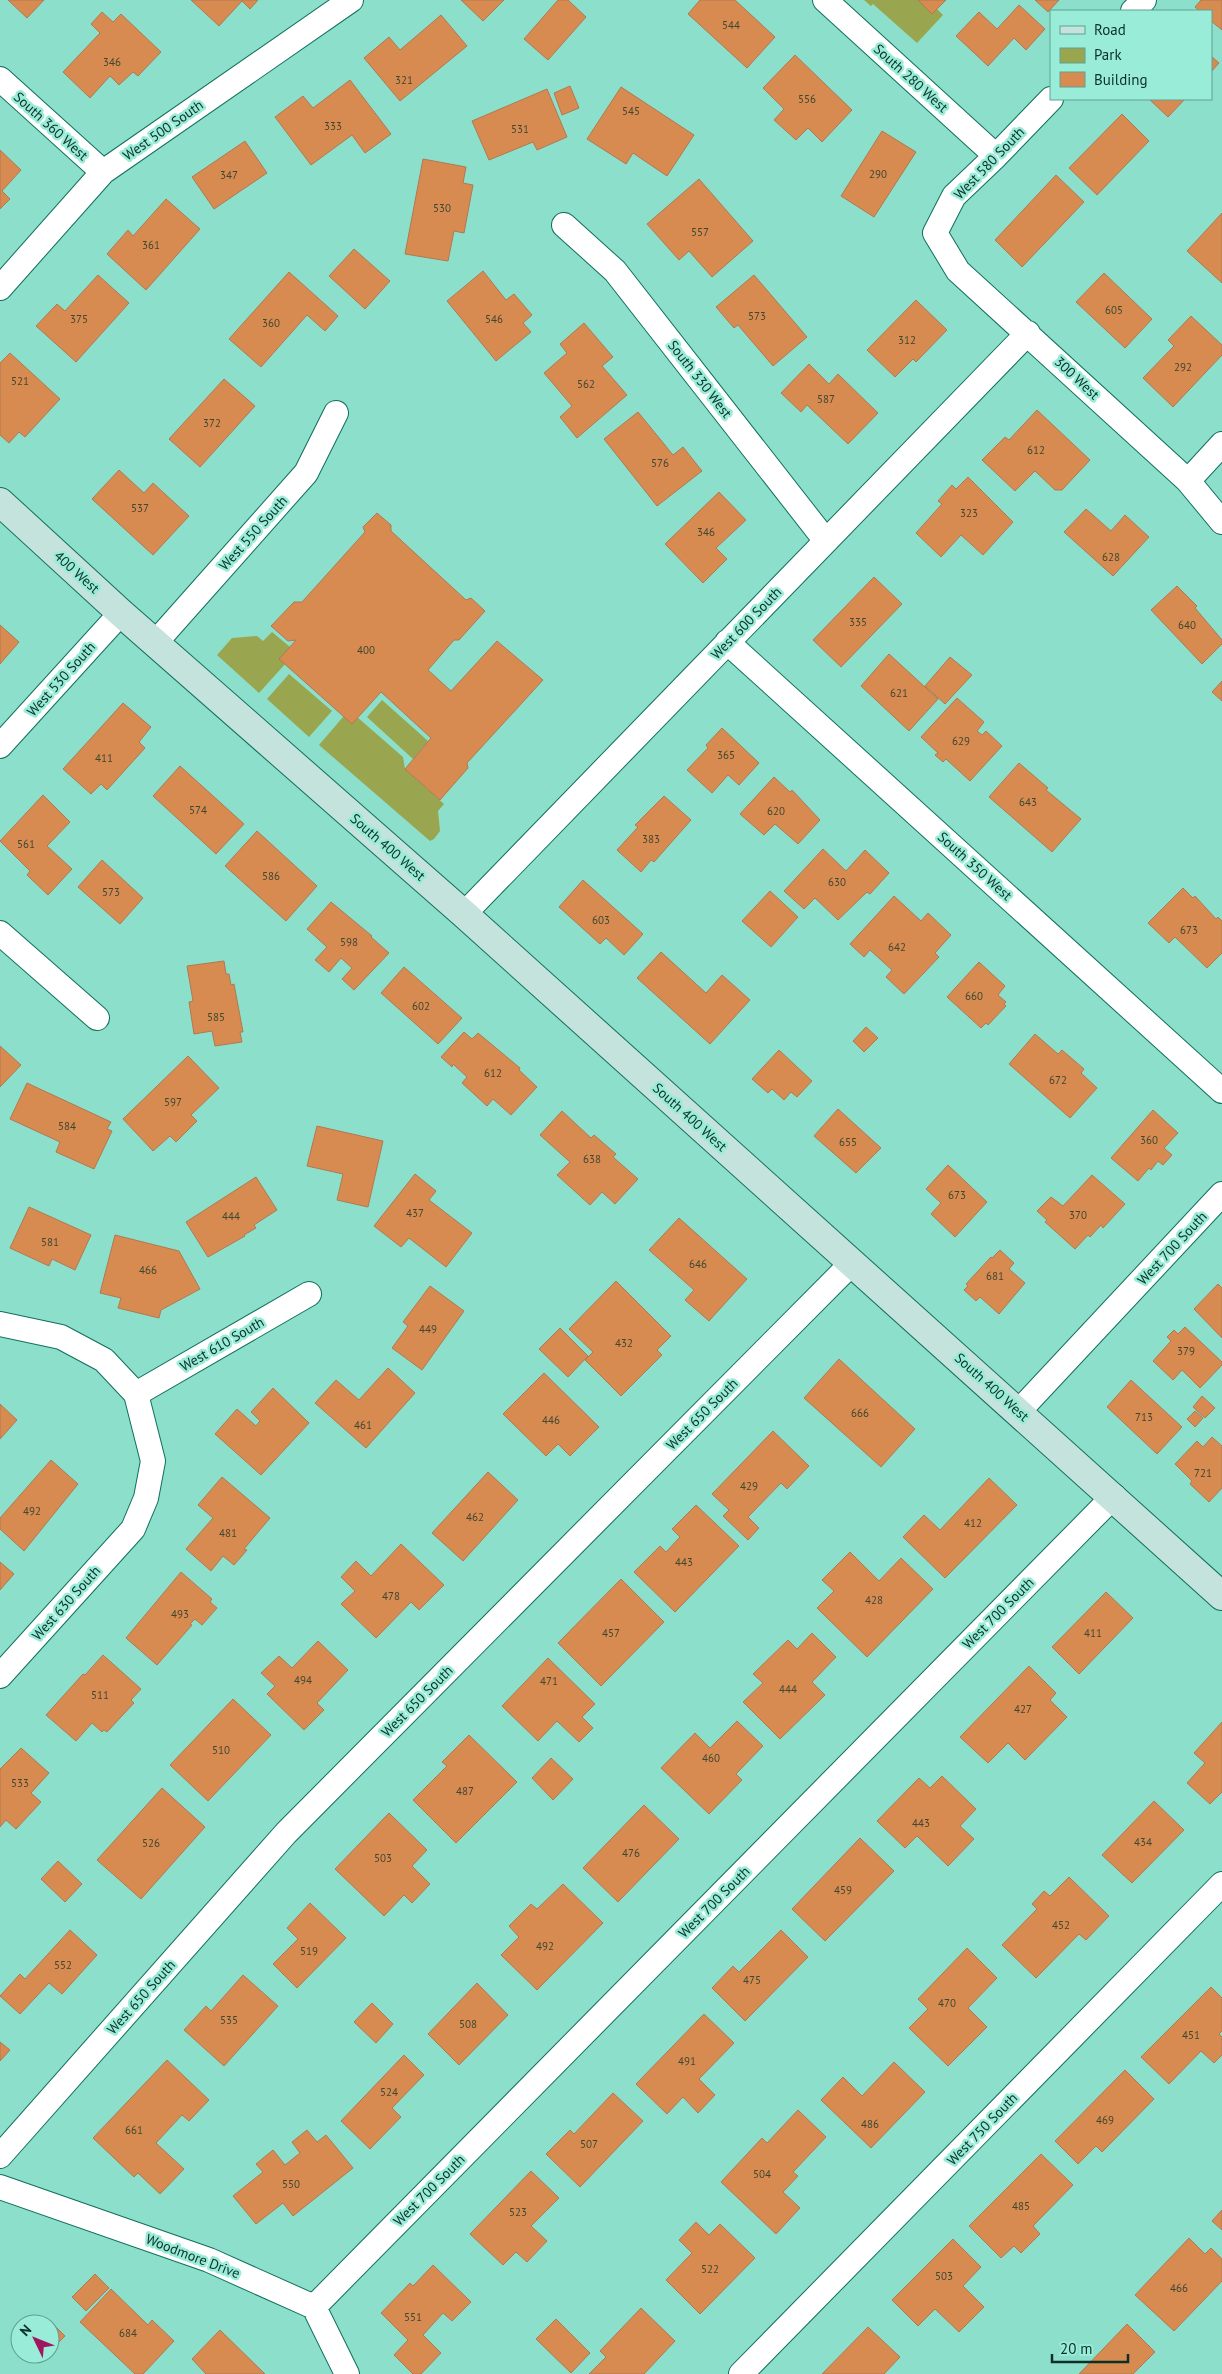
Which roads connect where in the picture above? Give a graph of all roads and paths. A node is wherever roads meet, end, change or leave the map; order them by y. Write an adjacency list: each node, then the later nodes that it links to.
1 (351, 0): 8 (street, West 500 South)
2 (824, 0): 7 (street, South 280 West)
3 (1144, 0): 4 (street)
4 (1134, 10)
5 (0, 79): 8 (street, South 360 West)
6 (1050, 99): 7 (street, West 580 South)
7 (996, 156): 10 (street, West 580 South)
8 (103, 172): 11 (street, West 500 South)
9 (564, 225): 18 (street, South 330 West)
10 (935, 233): 12 (street, 300 West)
11 (0, 288)
12 (1028, 333): 15 (street, 300 West); 18 (street, West 600 South)
13 (336, 414): 20 (street, West 550 South)
14 (1222, 444): 15 (street)
15 (1188, 481): 17 (street, 300 West)
16 (0, 502): 19 (main road, 400 West)
17 (1222, 522)
18 (826, 541): 21 (street, West 600 South)
19 (121, 613): 20 (main road, 400 West); 22 (street, West 530 South)
20 (156, 642): 23 (main road, South 400 West)
21 (727, 642): 23 (street, West 600 South); 26 (street, South 350 West)
22 (0, 746)
23 (464, 914): 28 (main road, South 400 West)
24 (0, 933): 25 (street)
25 (98, 1018)
26 (1222, 1091)
27 (1222, 1194): 32 (street, West 700 South)
28 (852, 1263): 32 (main road, South 400 West); 37 (street, West 650 South)
29 (309, 1294): 31 (street, West 610 South)
30 (0, 1324): 31 (street)
31 (136, 1394): 35 (street, West 630 South)
32 (1019, 1411): 33 (main road, South 400 West)
33 (1114, 1496): 34 (main road, South 400 West); 39 (street, West 700 South)
34 (1222, 1596)
35 (0, 1676)
36 (1222, 1884): 41 (street, West 750 South)
37 (0, 2156)
38 (0, 2187): 39 (street, Woodmore Drive)
39 (314, 2307): 40 (street)
40 (347, 2374)
41 (742, 2374)

